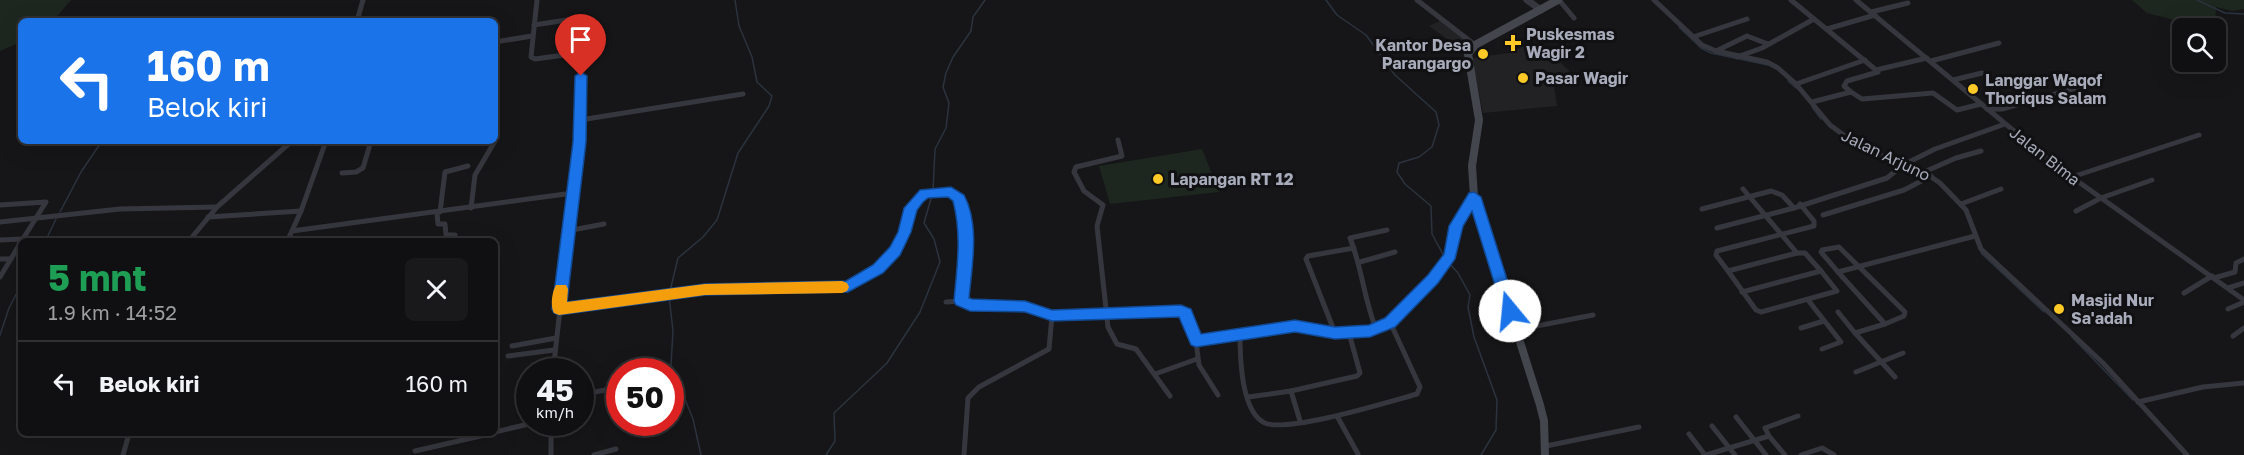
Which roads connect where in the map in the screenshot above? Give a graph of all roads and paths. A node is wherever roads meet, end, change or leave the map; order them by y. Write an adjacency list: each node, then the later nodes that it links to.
1 (363, 0): 12 (street)
2 (537, 0): 16 (street)
3 (1417, 0): 24 (street)
4 (1527, 0): 10 (street)
5 (1558, 0): 10 (main road); 13 (street)
6 (1654, 0): 19 (street, Jalan Arjuno)
7 (1791, 0): 15 (street)
8 (1856, 0): 11 (street, Jalan Bima)
9 (1908, 3): 11 (street)
10 (1541, 10): 24 (main road)
11 (1873, 13): 17 (street); 28 (street, Jalan Bima)
12 (358, 18)
13 (1574, 18)
14 (1747, 19): 19 (street)
15 (1814, 19): 17 (street); 23 (street)
16 (534, 25): 18 (street); 21 (street)
17 (1827, 29): 27 (street)
18 (532, 36): 20 (street); 41 (street)
19 (1693, 37): 25 (street, Jalan Arjuno)
20 (498, 42)
21 (581, 43)
22 (2000, 43): 28 (street)
23 (1768, 44): 25 (street); 26 (street)
24 (1475, 45): 60 (main road)
25 (1716, 51): 26 (street, Jalan Arjuno)
26 (1737, 57): 32 (street, Jalan Arjuno)
27 (1865, 60): 29 (street); 32 (street)
28 (1929, 60): 29 (street); 31 (street, Jalan Bima)
29 (1877, 70): 34 (street)
30 (1982, 73): 31 (street)
31 (1953, 80): 37 (street, Jalan Bima)
32 (1796, 84): 36 (street, Jalan Arjuno)
33 (2090, 84): 39 (street)
34 (1851, 92): 36 (street); 37 (street)
35 (743, 94): 41 (street)
36 (1812, 102): 50 (street, Jalan Arjuno)
37 (1981, 104): 38 (street, Jalan Bima)
38 (1987, 109): 39 (street); 40 (street, Jalan Bima)
39 (2002, 109): 40 (street)
40 (1995, 116): 42 (street, Jalan Bima)
41 (580, 120): 59 (street)
42 (2005, 124): 50 (street); 55 (street, Jalan Bima)
43 (2199, 135): 55 (street)
44 (1118, 140): 116 (street)
45 (289, 144): 66 (street)
46 (325, 144): 69 (street)
47 (370, 144): 53 (street)
48 (493, 144): 67 (street)
49 (1981, 151): 52 (street)
50 (1903, 165): 52 (street, Jalan Arjuno); 65 (street)
51 (468, 166): 71 (street)
52 (1924, 172): 54 (street, Jalan Arjuno)
53 (342, 173)
54 (1931, 176): 63 (street, Jalan Arjuno); 73 (street)
55 (2072, 177): 62 (street, Jalan Bima)
56 (2152, 180): 62 (street)
57 (1743, 189): 61 (street)
58 (2001, 189): 63 (street)
59 (573, 193): 67 (street); 83 (street)
60 (1474, 197): 121 (street); 126 (main road)
61 (1750, 197): 65 (street); 68 (street); 72 (street)
62 (2101, 198): 70 (street); 105 (street, Jalan Bima)
63 (1961, 204): 86 (street, Jalan Arjuno)
64 (0, 205): 77 (street)
65 (1797, 206): 72 (street); 84 (street)
66 (217, 207): 74 (street); 76 (street)
67 (471, 208): 71 (street)
68 (1702, 208)
69 (301, 211): 76 (street); 82 (street)
70 (2076, 211)
71 (439, 212): 82 (street); 85 (street)
72 (1765, 215): 80 (street); 84 (street)
73 (1823, 215)
74 (67, 216): 75 (street)
75 (52, 218): 77 (street)
76 (208, 218): 88 (street)
77 (36, 220): 78 (street); 87 (street)
78 (0, 222)
79 (604, 225): 83 (street)
80 (1717, 228)
81 (1387, 230): 93 (street)
82 (292, 231): 89 (street)
83 (567, 231): 114 (street)
84 (1781, 234): 95 (street); 102 (street)
85 (455, 235)
86 (1975, 236): 100 (street); 150 (street, Jalan Arjuno)
87 (24, 238)
88 (191, 238)
89 (289, 238)
90 (0, 240): 91 (street)
91 (18, 241)
92 (18, 248): 97 (street)
93 (1354, 248): 99 (street); 127 (street)
94 (1395, 252): 99 (street)
95 (1797, 253): 101 (street); 102 (street)
96 (0, 259): 97 (street)
97 (11, 259): 104 (street)
98 (2244, 259): 105 (street)
99 (1360, 262): 125 (street)
100 (1856, 266): 103 (street); 103 (street); 122 (street)
101 (1821, 271): 108 (street); 110 (street)
102 (1728, 272): 108 (street)
103 (1838, 272): 122 (street)
104 (0, 277)
105 (2213, 277): 107 (street, Jalan Bima); 109 (street)
106 (2244, 283): 107 (street)
107 (2228, 288): 112 (street, Jalan Bima)
108 (1742, 292): 110 (street)
109 (2184, 293)
110 (1808, 300): 120 (street)
111 (961, 301): 113 (street); 114 (street); 119 (street)
112 (2244, 301): 115 (street)
113 (946, 302)
114 (559, 309): 132 (street)
115 (2228, 309)
116 (1107, 312): 119 (street); 133 (street); 143 (street)
117 (1838, 312): 129 (street)
118 (1593, 315): 126 (street)
119 (1052, 316): 173 (street)
120 (1824, 321): 123 (street); 135 (street)
121 (1390, 322): 125 (street); 151 (street)
122 (1885, 324): 129 (street)
123 (1801, 328)
124 (2244, 328): 131 (street)
125 (1376, 329): 128 (street)
126 (1516, 330): 168 (main road)
127 (1335, 333): 128 (street); 130 (street)
128 (1349, 333): 146 (street)
129 (1855, 333): 141 (street)
130 (1240, 335): 133 (street); 149 (street)
131 (2234, 336)
132 (556, 338): 134 (street); 136 (street)
133 (1196, 341): 140 (street)
134 (512, 346)
135 (1822, 349)
136 (554, 350): 138 (street); 139 (street)
137 (1903, 353): 141 (street)
138 (508, 356)
139 (554, 358)
140 (1197, 360): 143 (street); 147 (street)
141 (1879, 361): 142 (street); 144 (street)
142 (1856, 372)
143 (1155, 374): 148 (street)
144 (1895, 377)
145 (2244, 383): 150 (street)
146 (1291, 391): 149 (street); 154 (street)
147 (1218, 395)
148 (1170, 396)
149 (1248, 397): 154 (street)
150 (2139, 402): 180 (street, Jalan Arjuno)
151 (1337, 416): 154 (street); 169 (street)
152 (1798, 416): 163 (street)
153 (1736, 417): 164 (street)
154 (1300, 421)
155 (1712, 426): 166 (street)
156 (516, 427): 158 (street)
157 (1639, 427): 168 (street)
158 (498, 431)
159 (1689, 434): 174 (street)
160 (128, 436): 170 (street)
161 (480, 436): 167 (street)
162 (551, 436): 171 (street)
163 (1769, 436): 164 (street); 177 (street)
164 (1754, 441): 166 (street); 176 (street)
165 (616, 448): 172 (street)
166 (1730, 448): 174 (street); 175 (street)
167 (415, 451)
168 (1546, 451)
169 (1358, 454)
170 (123, 455)
171 (551, 455)
172 (594, 455)
173 (964, 455)
174 (1706, 455)
175 (1735, 455)
176 (1766, 455)
177 (1785, 455)
178 (1801, 455): 179 (street)
179 (1834, 455)
180 (2187, 455)

